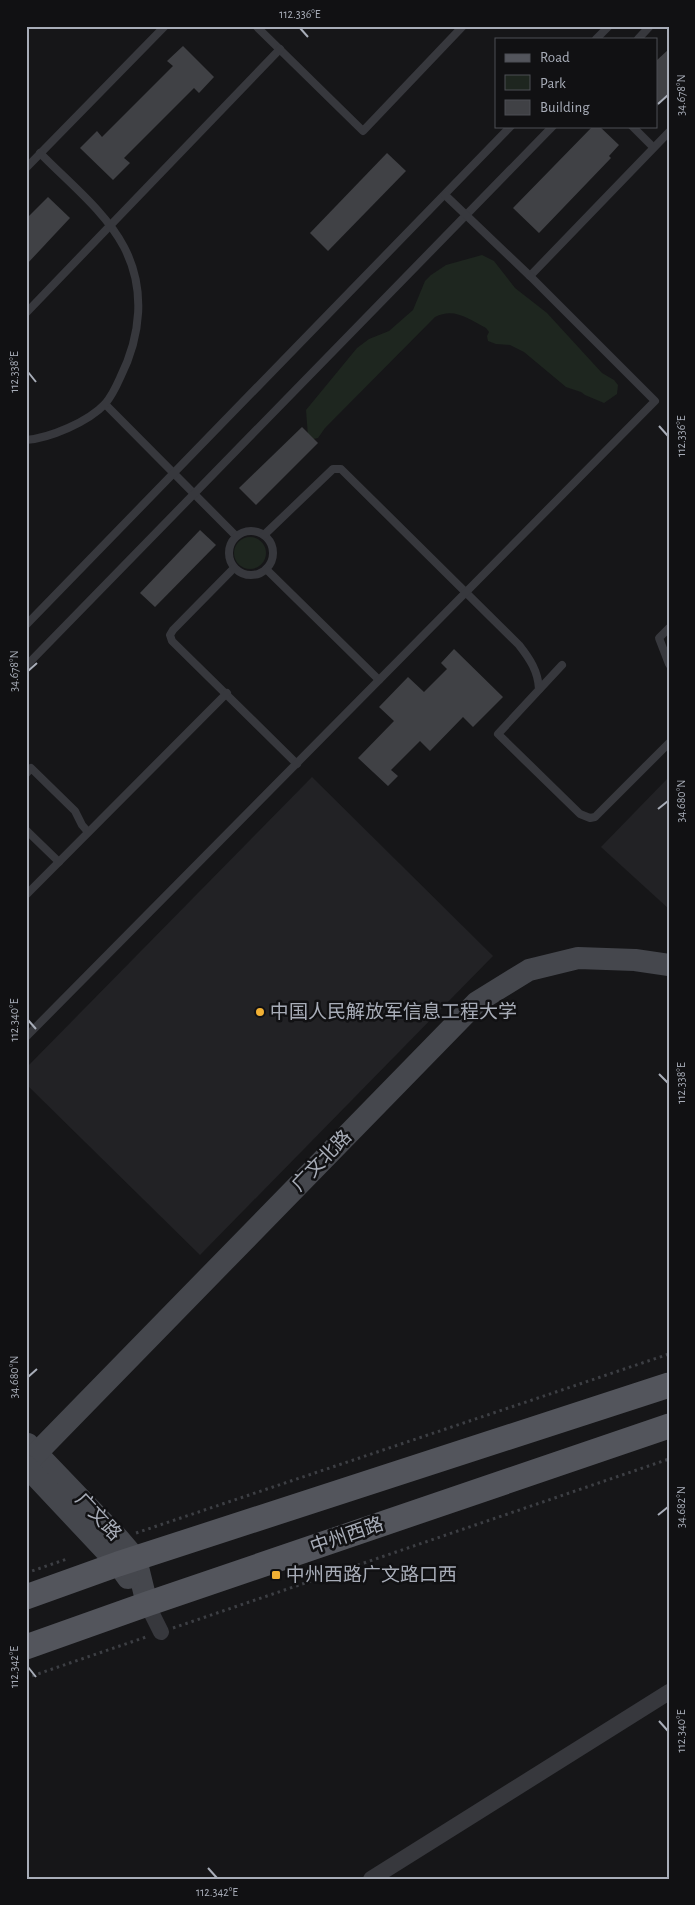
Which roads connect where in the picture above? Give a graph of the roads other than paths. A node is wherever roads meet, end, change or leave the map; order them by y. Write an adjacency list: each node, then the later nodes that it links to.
1 (165, 26): 14 (lane)
2 (256, 26): 8 (lane)
3 (463, 26): 8 (lane)
4 (609, 26): 6 (lane)
5 (650, 26): 7 (lane)
6 (597, 38)
7 (639, 38)
8 (280, 50): 18 (lane)
9 (510, 128): 16 (lane)
10 (551, 128): 17 (lane)
11 (634, 128): 13 (lane)
12 (669, 132): 13 (lane)
13 (653, 148): 19 (lane)
14 (40, 153): 15 (lane); 18 (lane)
15 (26, 168)
16 (445, 195): 17 (lane); 23 (lane)
17 (466, 216): 19 (lane); 24 (lane)
18 (112, 226): 20 (lane); 21 (lane)
19 (530, 276): 29 (lane)
20 (26, 313)
21 (104, 404): 22 (lane); 23 (lane)
22 (26, 440)
23 (175, 473): 24 (lane); 30 (lane)
24 (195, 493): 26 (lane); 34 (lane)
25 (264, 535): 26 (lane); 28 (lane); 29 (lane)
26 (236, 536): 27 (lane)
27 (234, 568): 28 (lane); 37 (lane)
28 (266, 568): 35 (lane)
29 (467, 593): 35 (lane); 36 (lane)
30 (26, 626)
31 (669, 628): 32 (lane)
32 (669, 664)
33 (562, 665): 36 (lane)
34 (26, 666)
35 (379, 680): 39 (lane)
36 (539, 689): 38 (lane)
37 (226, 694): 39 (lane); 42 (lane)
38 (669, 743)
39 (297, 764): 46 (lane)
40 (26, 774): 42 (lane)
41 (26, 830): 43 (lane)
42 (88, 832): 43 (lane)
43 (59, 862): 44 (lane)
44 (28, 890)
45 (669, 965): 49 (street, 广文北路)
46 (26, 1037)
47 (669, 1385): 50 (main road)
48 (669, 1426): 52 (main road, 中州西路)
49 (29, 1456): 50 (street, 广文路); 50 (street, 广文路)
50 (127, 1562): 51 (main road); 52 (street, 广文路)
51 (26, 1597)
52 (148, 1604): 53 (street, 广文路); 54 (main road, 中州西路)
53 (161, 1632)
54 (26, 1647)
55 (669, 1692): 56 (street)
56 (372, 1879)

